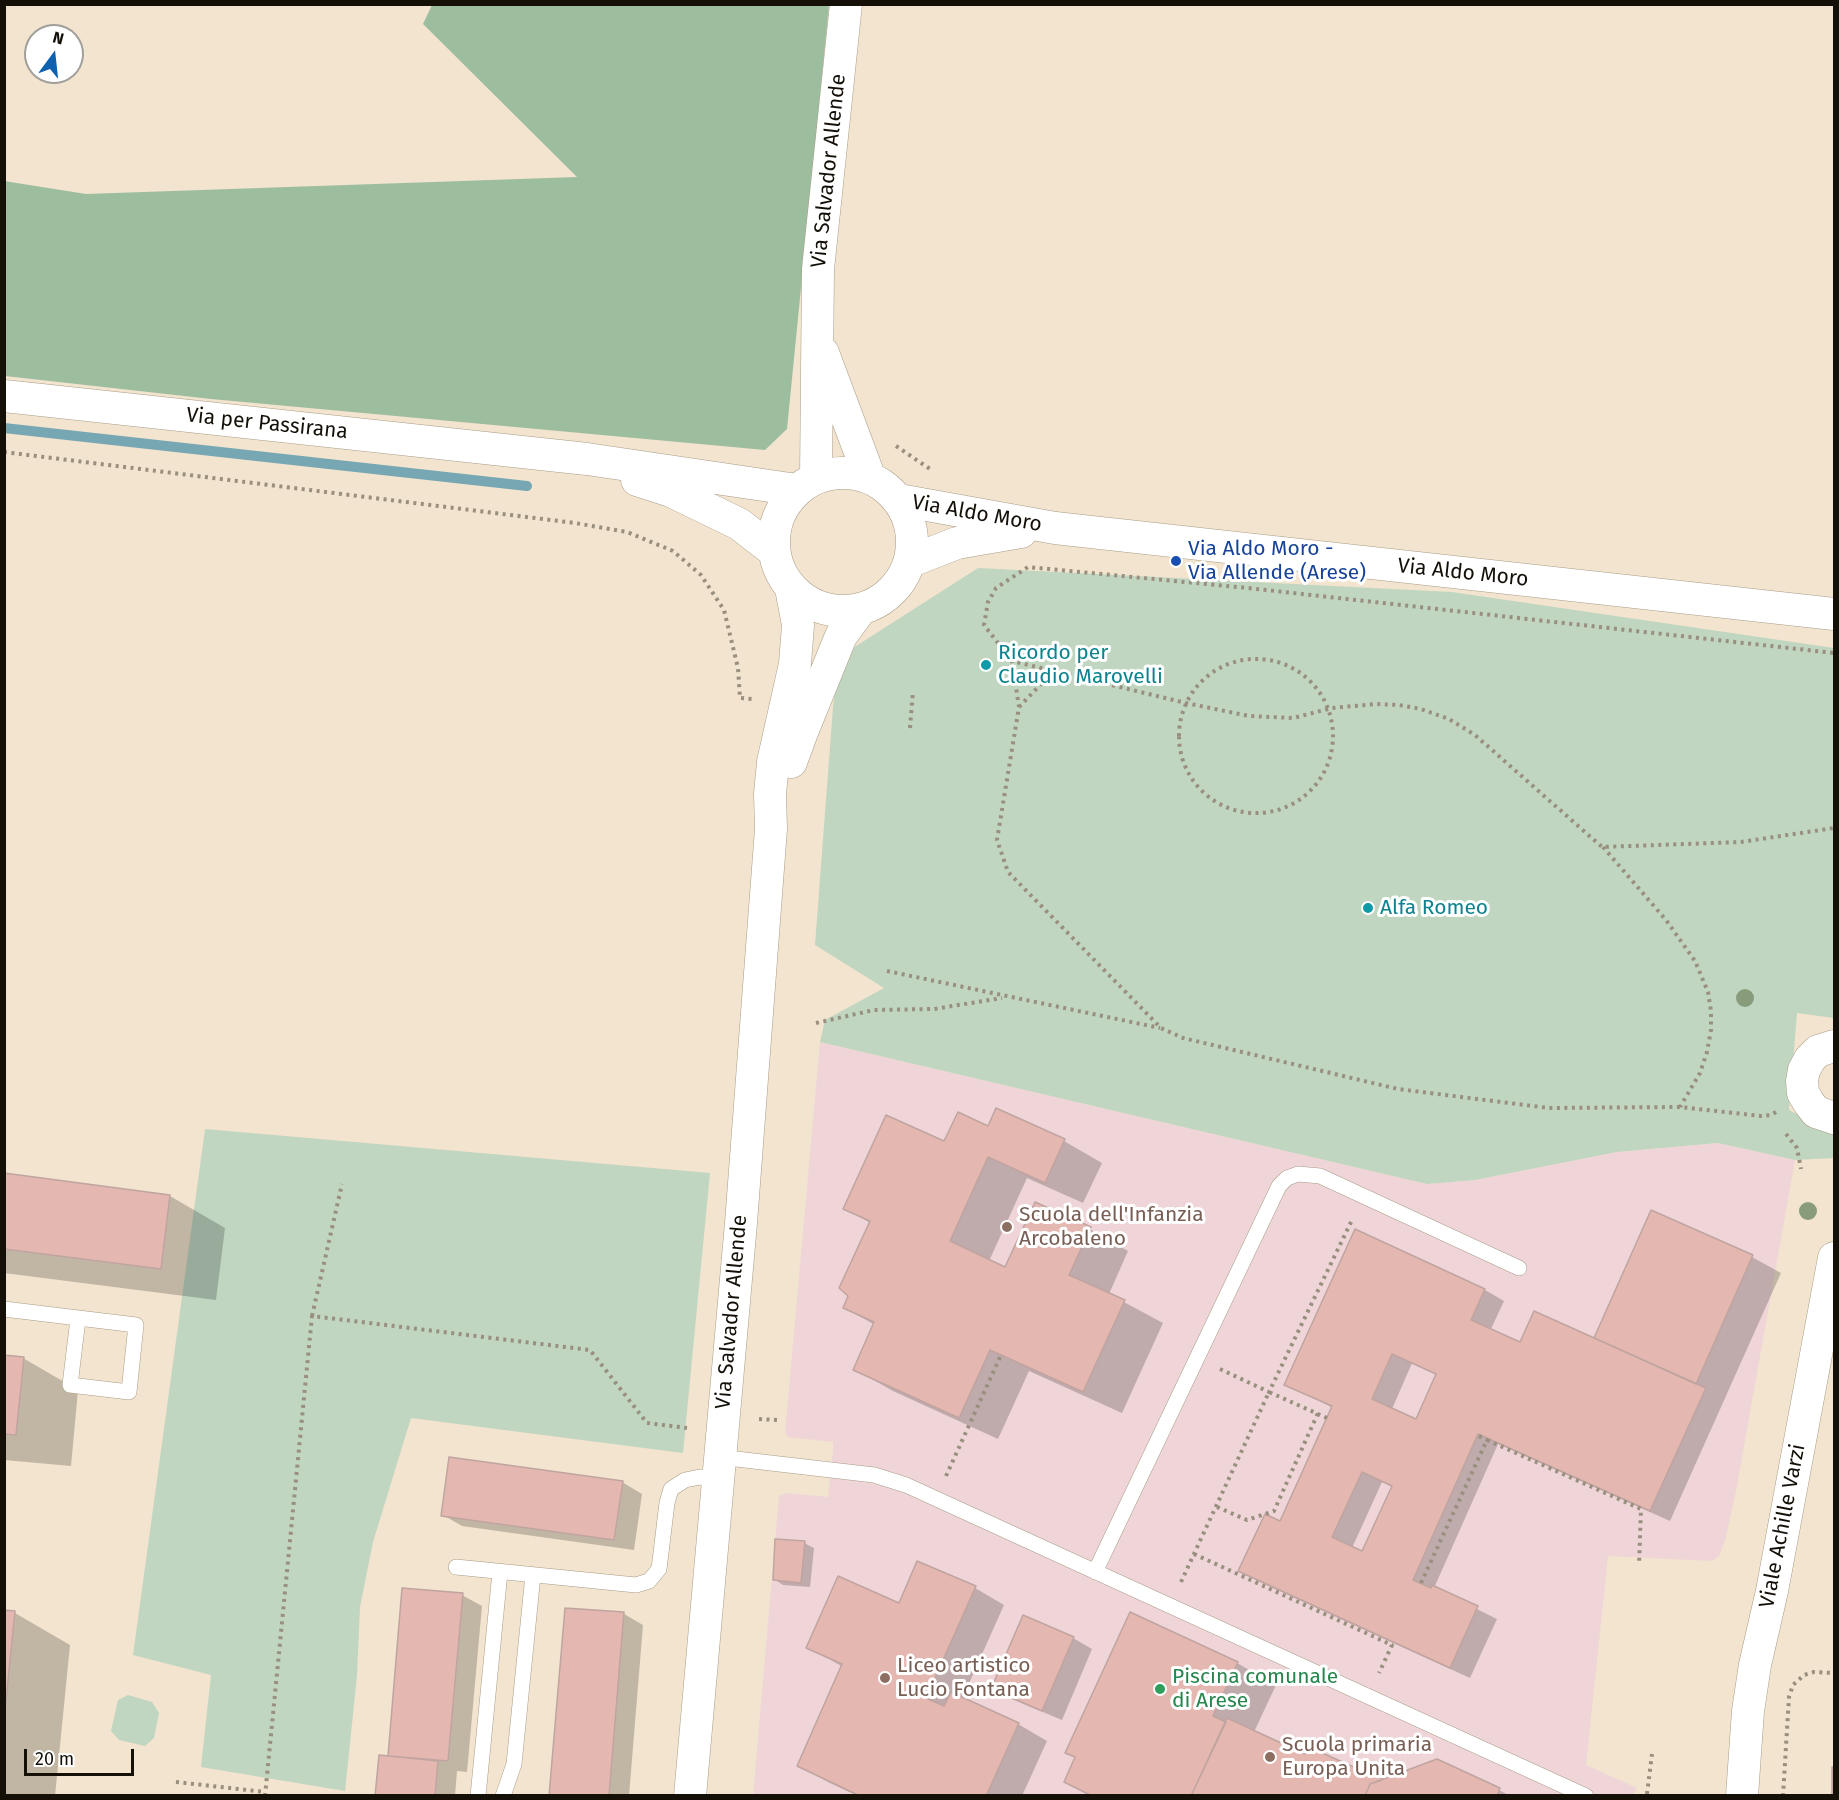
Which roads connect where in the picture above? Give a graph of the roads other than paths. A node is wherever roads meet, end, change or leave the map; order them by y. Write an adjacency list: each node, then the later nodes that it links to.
1 (846, 4): 2 (street, Via Salvador Allende)
2 (818, 338): 5 (street, Via Salvador Allende); 6 (street, Via Salvador Allende)
3 (4, 396): 4 (street, Via per Passirana)
4 (528, 453): 6 (street, Via per Passirana); 9 (street, Via per Passirana)
5 (869, 477): 6 (street); 7 (street)
6 (806, 484): 9 (street)
7 (899, 500): 8 (street, Via Aldo Moro); 10 (street)
8 (1055, 528): 10 (street, Via Aldo Moro); 13 (street, Via Aldo Moro)
9 (774, 551): 11 (street)
10 (911, 561): 12 (street)
11 (791, 588): 12 (street); 14 (street, Via Salvador Allende)
12 (860, 610): 14 (street, Via Salvador Allende)
13 (1834, 614)
14 (771, 829): 21 (street, Via Salvador Allende)
15 (1834, 1046): 16 (street)
16 (1834, 1118)
17 (1834, 1258): 30 (street, Viale Achille Varzi)
18 (1519, 1268): 24 (lane)
19 (4, 1308): 20 (lane)
20 (78, 1318): 20 (lane)
21 (718, 1468): 24 (lane); 25 (lane); 28 (street, Via Salvador Allende)
22 (456, 1567): 23 (lane)
23 (500, 1572): 25 (lane); 26 (lane)
24 (1095, 1572): 29 (lane)
25 (533, 1575): 27 (lane)
26 (478, 1796)
27 (503, 1796)
28 (690, 1796)
29 (1586, 1796)
30 (1743, 1796)

